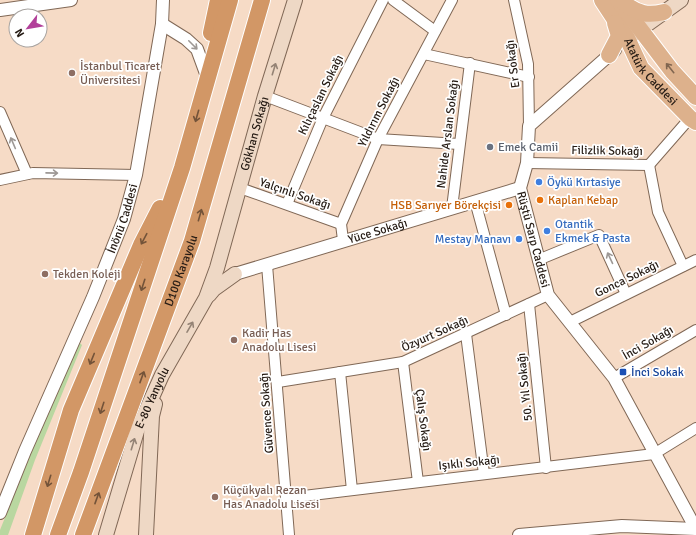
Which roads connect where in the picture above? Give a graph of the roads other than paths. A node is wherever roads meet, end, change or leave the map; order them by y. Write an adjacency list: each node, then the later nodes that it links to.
1 (71, 0): 15 (street)
2 (163, 0): 17 (street, İnönü Caddesi)
3 (218, 0): 24 (highway)
4 (230, 0): 24 (highway)
5 (262, 0): 27 (highway, D100 Karayolu)
6 (272, 0): 27 (highway)
7 (295, 0): 25 (main road, Gökhan Sokağı, one-way to 7)
8 (383, 0): 29 (street, Kılıçaslan Sokağı)
9 (393, 0): 18 (street)
10 (452, 0): 18 (street, Yıldırım Sokağı)
11 (514, 0): 23 (street, Er Sokağı)
12 (602, 0): 16 (main road, Atatürk Caddesi)
13 (619, 0): 14 (main road); 19 (main road, Atatürk Caddesi)
14 (674, 4): 19 (main road)
15 (0, 10)
16 (613, 16): 19 (main road, Atatürk Caddesi); 21 (main road)
17 (162, 24): 24 (street, one-way to 24); 38 (street, İnönü Caddesi)
18 (435, 31): 20 (street, Yıldırım Sokağı)
19 (633, 34): 21 (street); 26 (main road, Atatürk Caddesi, one-way to 19); 30 (main road, Atatürk Caddesi)
20 (424, 54): 22 (street); 32 (street, Yıldırım Sokağı)
21 (609, 55): 31 (street)
22 (470, 63): 23 (street); 33 (street, Nahide Arslan Sokağı)
23 (529, 77): 31 (street, Er Sokağı)
24 (208, 79): 36 (highway, one-way to 36)
25 (265, 96): 29 (street); 40 (main road, Gökhan Sokağı)
26 (696, 97)
27 (231, 104): 78 (highway, D100 Karayolu, one-way to 27)
28 (0, 112): 37 (street, one-way to 28)
29 (322, 118): 32 (street); 43 (street, Kılıçaslan Sokağı)
30 (693, 120): 35 (street, Filizlik Sokağı)
31 (529, 126): 34 (street, Rüştü Sarp Caddesi)
32 (378, 139): 33 (street); 45 (street, Yıldırım Sokağı)
33 (459, 144): 44 (street, Nahide Arslan Sokağı)
34 (527, 163): 35 (street, Filizlik Sokağı); 41 (street, Rüştü Sarp Caddesi)
35 (649, 165): 50 (street)
36 (182, 168): 80 (highway, one-way to 80); 81 (highway, one-way to 81)
37 (27, 174): 38 (street, one-way to 38); 39 (street)
38 (136, 175): 75 (street, İnönü Caddesi)
39 (0, 180)
40 (240, 188): 43 (street, Yalçınlı Sokağı); 51 (main road, Gökhan Sokağı)
41 (520, 188): 42 (street, Yüce Sokağı); 47 (street, Rüştü Sarp Caddesi)
42 (475, 201): 44 (street, Yüce Sokağı); 57 (street)
43 (287, 204): 45 (street, Yalçınlı Sokağı)
44 (452, 208): 46 (street, Yüce Sokağı)
45 (341, 224): 46 (street)
46 (343, 240): 49 (street, Yüce Sokağı)
47 (538, 260): 53 (street, one-way to 47); 54 (street, Rüştü Sarp Caddesi)
48 (696, 260): 50 (street, Gonca Sokağı)
49 (267, 265): 52 (street, Yüce Sokağı); 65 (street, Güvence Sokağı)
50 (683, 266): 53 (street, Gonca Sokağı)
51 (217, 268): 52 (main road); 55 (main road, E-80 Yanyolu)
52 (235, 274): 55 (main road)
53 (626, 294): 58 (street, Gonca Sokağı)
54 (548, 295): 56 (street, Özyurt Sokağı); 58 (street, Rüştü Sarp Caddesi)
55 (206, 298): 64 (main road, E-80 Yanyolu, one-way to 55)
56 (529, 304): 57 (street, Özyurt Sokağı); 69 (street, 50. Yıl Sokağı)
57 (506, 315): 60 (street, Özyurt Sokağı)
58 (570, 322): 63 (street, Rüştü Sarp Caddesi)
59 (696, 330): 63 (street, İnci Sokağı)
60 (466, 334): 61 (street, Özyurt Sokağı); 70 (street)
61 (403, 362): 62 (street, Özyurt Sokağı); 71 (street, Çalış Sokağı)
62 (340, 372): 65 (street, Özyurt Sokağı); 72 (street)
63 (614, 378): 67 (street, Rüştü Sarp Caddesi)
64 (160, 382): 68 (main road); 73 (main road, E-80 Yanyolu, one-way to 64)
65 (278, 382): 74 (street, Güvence Sokağı)
66 (696, 428): 67 (street)
67 (654, 454): 69 (street, Işıklı Sokağı); 76 (street, Rüştü Sarp Caddesi)
68 (151, 464): 73 (main road); 83 (main road)
69 (546, 468): 70 (street, Işıklı Sokağı)
70 (484, 474): 71 (street, Işıklı Sokağı)
71 (418, 482): 72 (street, Işıklı Sokağı)
72 (352, 490): 74 (street, Işıklı Sokağı)
73 (116, 498): 82 (main road, E-80 Yanyolu)
74 (287, 498): 84 (street, Güvence Sokağı)
75 (0, 512)
76 (696, 529): 77 (street); 86 (street)
77 (621, 530): 79 (street)
78 (84, 533)
79 (532, 534): 85 (street)
80 (33, 535)
81 (58, 535)
82 (106, 535)
83 (146, 535)
84 (289, 535)
85 (519, 535)
86 (694, 535)

